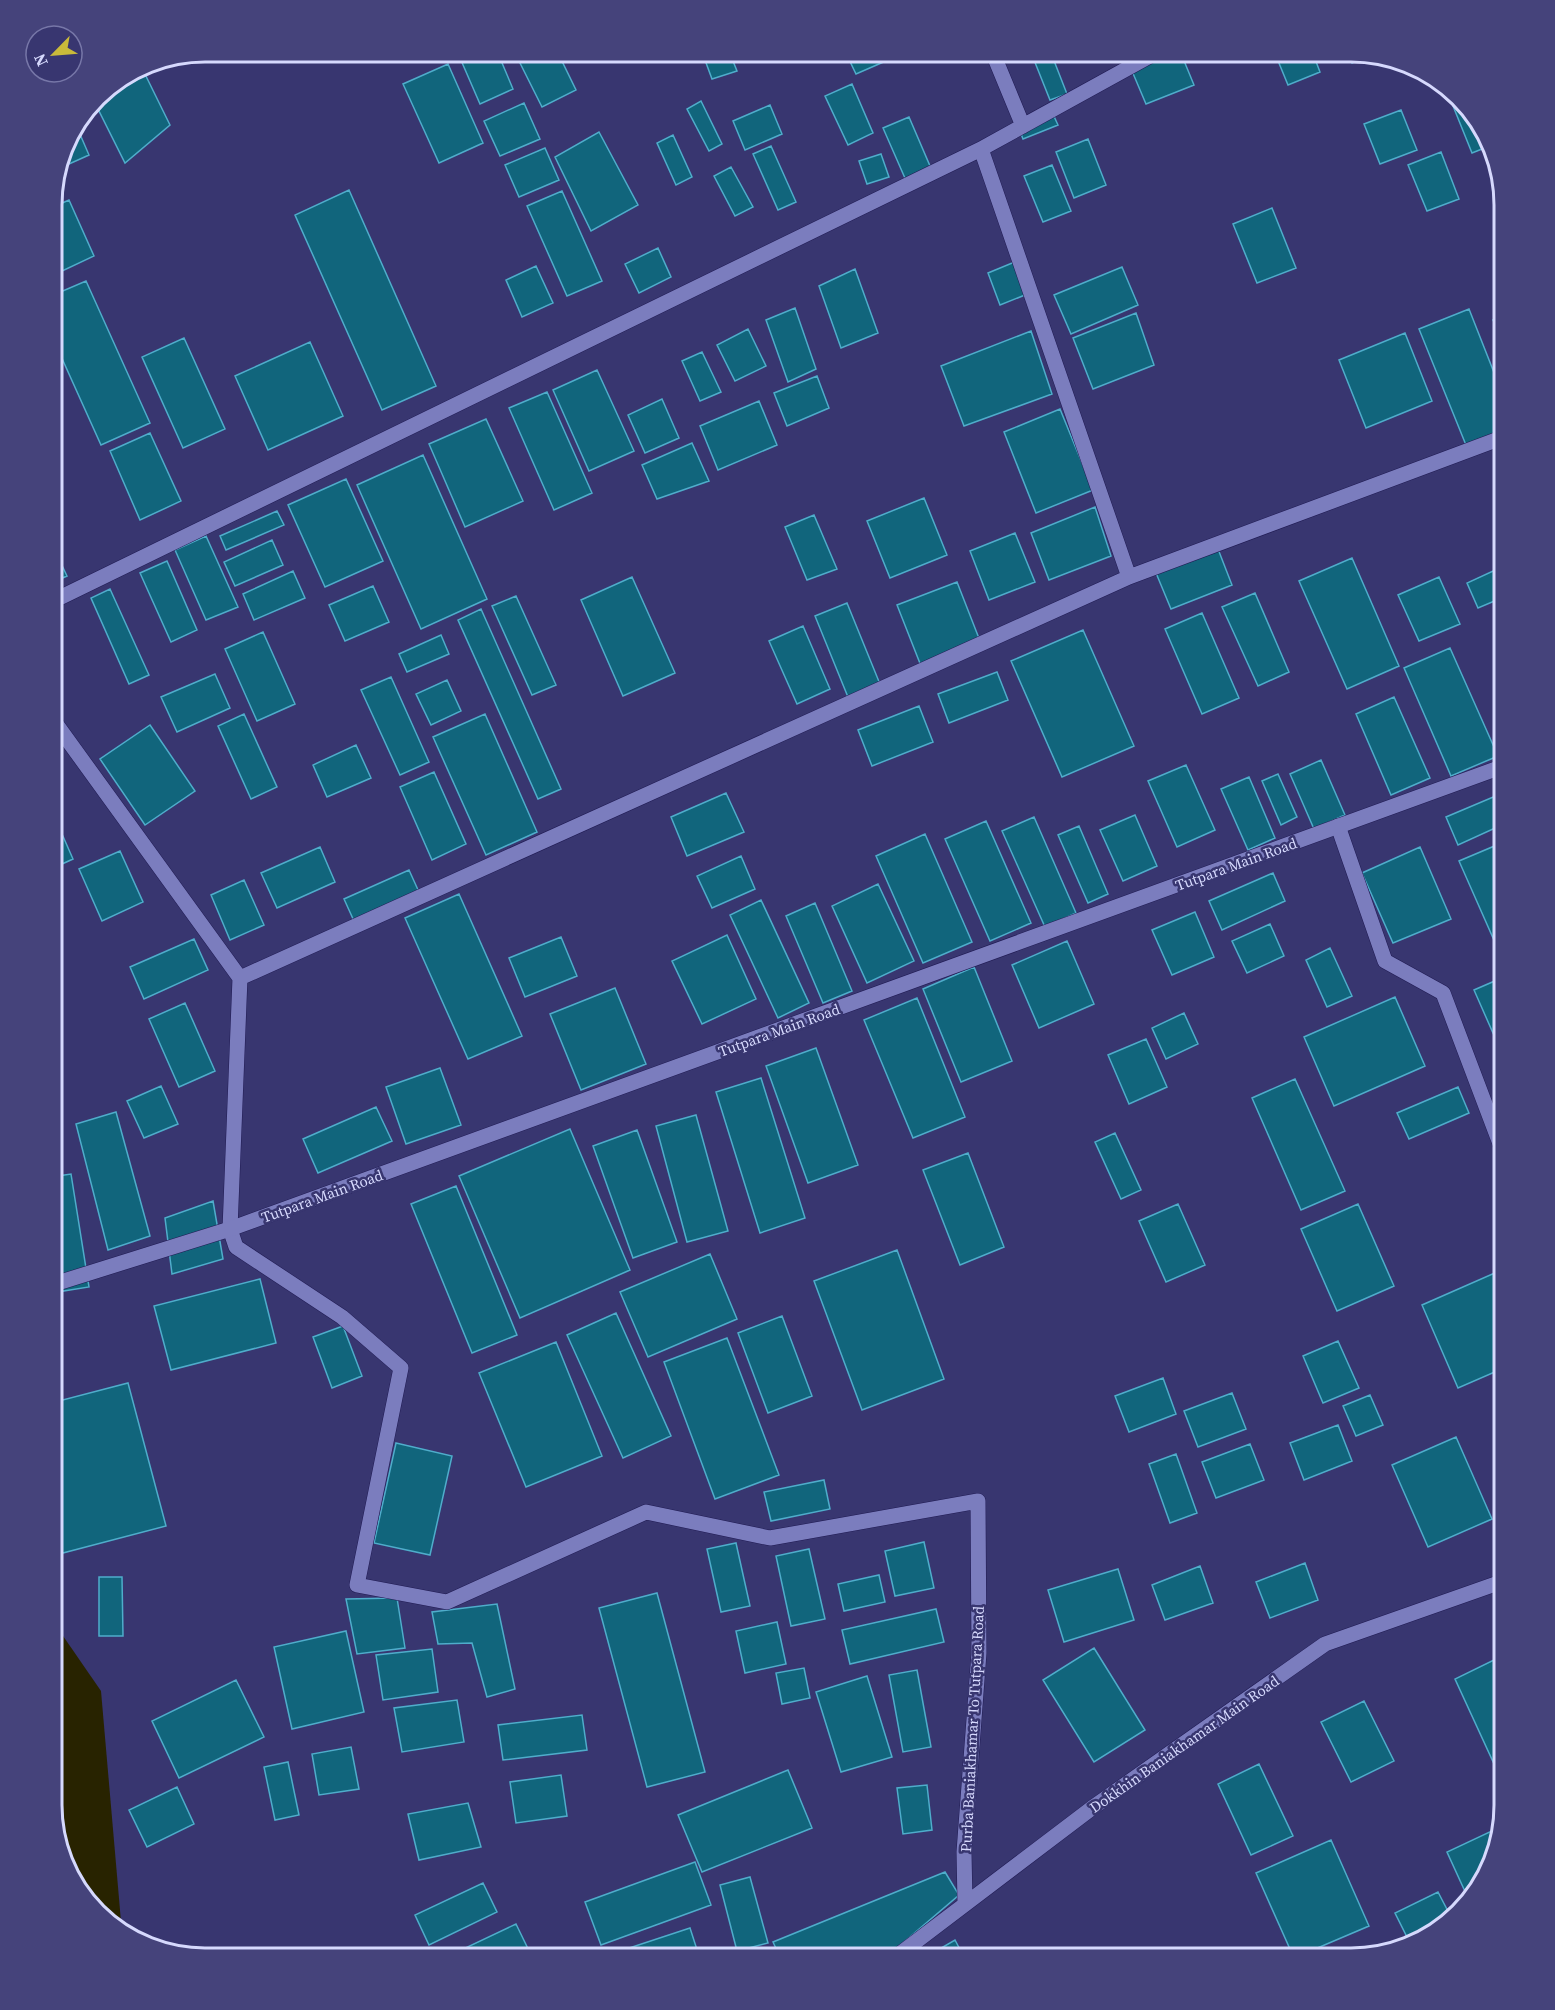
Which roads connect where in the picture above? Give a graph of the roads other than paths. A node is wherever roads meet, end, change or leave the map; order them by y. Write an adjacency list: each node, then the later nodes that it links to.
1 (997, 62): 3 (street)
2 (1139, 62): 3 (street)
3 (1023, 126): 4 (street)
4 (981, 149): 6 (street); 7 (street)
5 (1494, 441): 6 (street)
6 (1129, 577): 11 (street)
7 (62, 597)
8 (62, 732): 11 (street)
9 (1494, 770): 10 (street, Tutpara Main Road)
10 (1338, 826): 12 (street); 13 (street, Tutpara Main Road)
11 (240, 978): 13 (street)
12 (1494, 1128)
13 (230, 1229): 14 (street, Tutpara Main Road); 16 (street, Purba Baniakhamar To Tutpara Road)
14 (62, 1282)
15 (1494, 1585): 16 (street, Dokkhin Baniakhamar Main Road)
16 (965, 1903): 17 (street, Dokkhin Baniakhamar Main Road)
17 (907, 1948)

